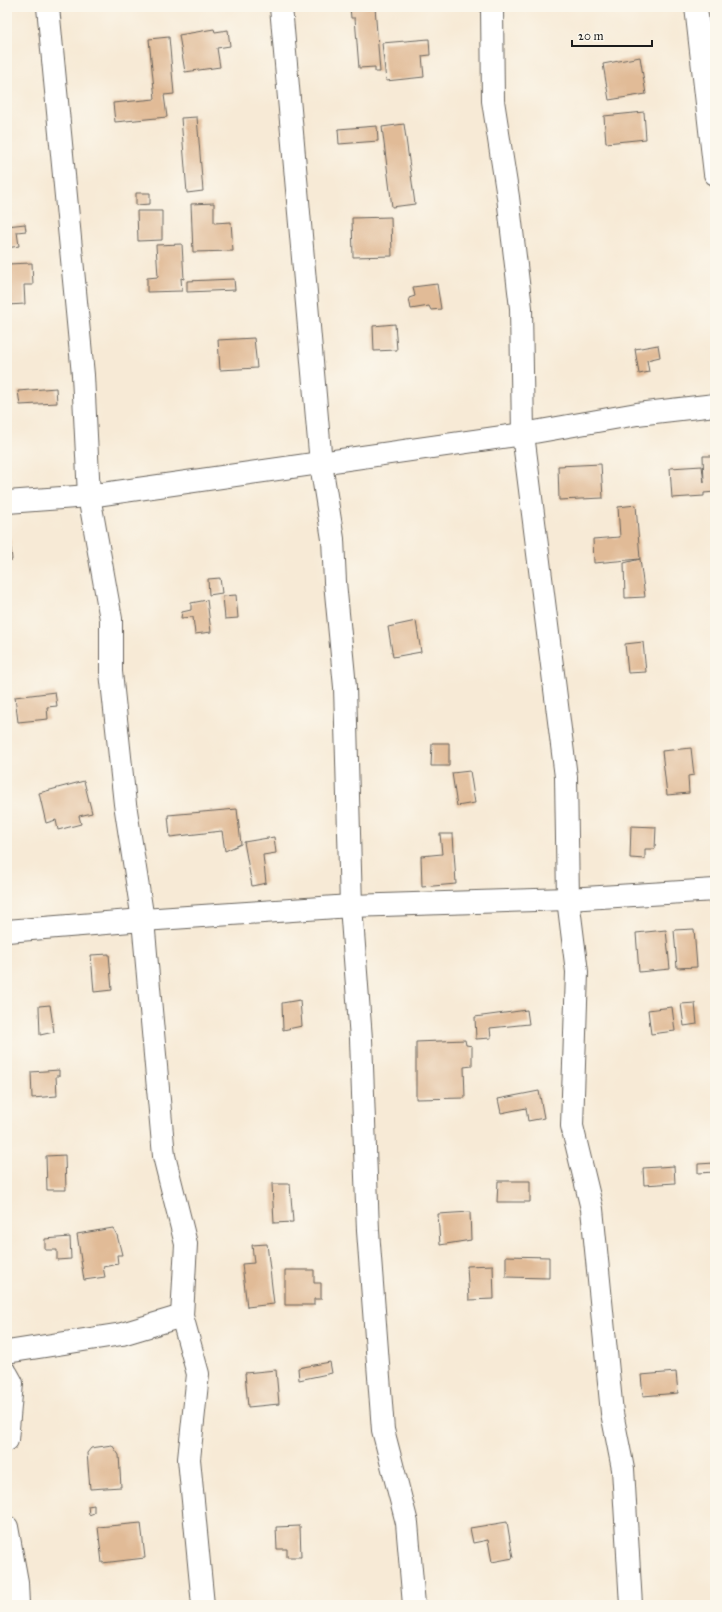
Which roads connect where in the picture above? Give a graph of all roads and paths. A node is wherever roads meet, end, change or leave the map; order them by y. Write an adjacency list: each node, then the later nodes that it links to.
1 (48, 7): 9 (street)
2 (282, 7): 8 (street)
3 (492, 7): 7 (street)
4 (696, 7): 5 (street)
5 (715, 174)
6 (715, 405): 7 (street)
7 (524, 434): 8 (street); 12 (street)
8 (321, 464): 9 (street); 13 (street)
9 (89, 496): 10 (street); 14 (street)
10 (7, 502)
11 (715, 890): 12 (street)
12 (568, 899): 13 (street); 24 (street)
13 (351, 906): 14 (street); 23 (street)
14 (143, 920): 15 (street); 16 (street)
15 (7, 930)
16 (182, 1316): 17 (street); 22 (street)
17 (7, 1352)
18 (7, 1374): 19 (street)
19 (7, 1440)
20 (7, 1527): 21 (street)
21 (18, 1605)
22 (203, 1605)
23 (414, 1605)
24 (631, 1605)

